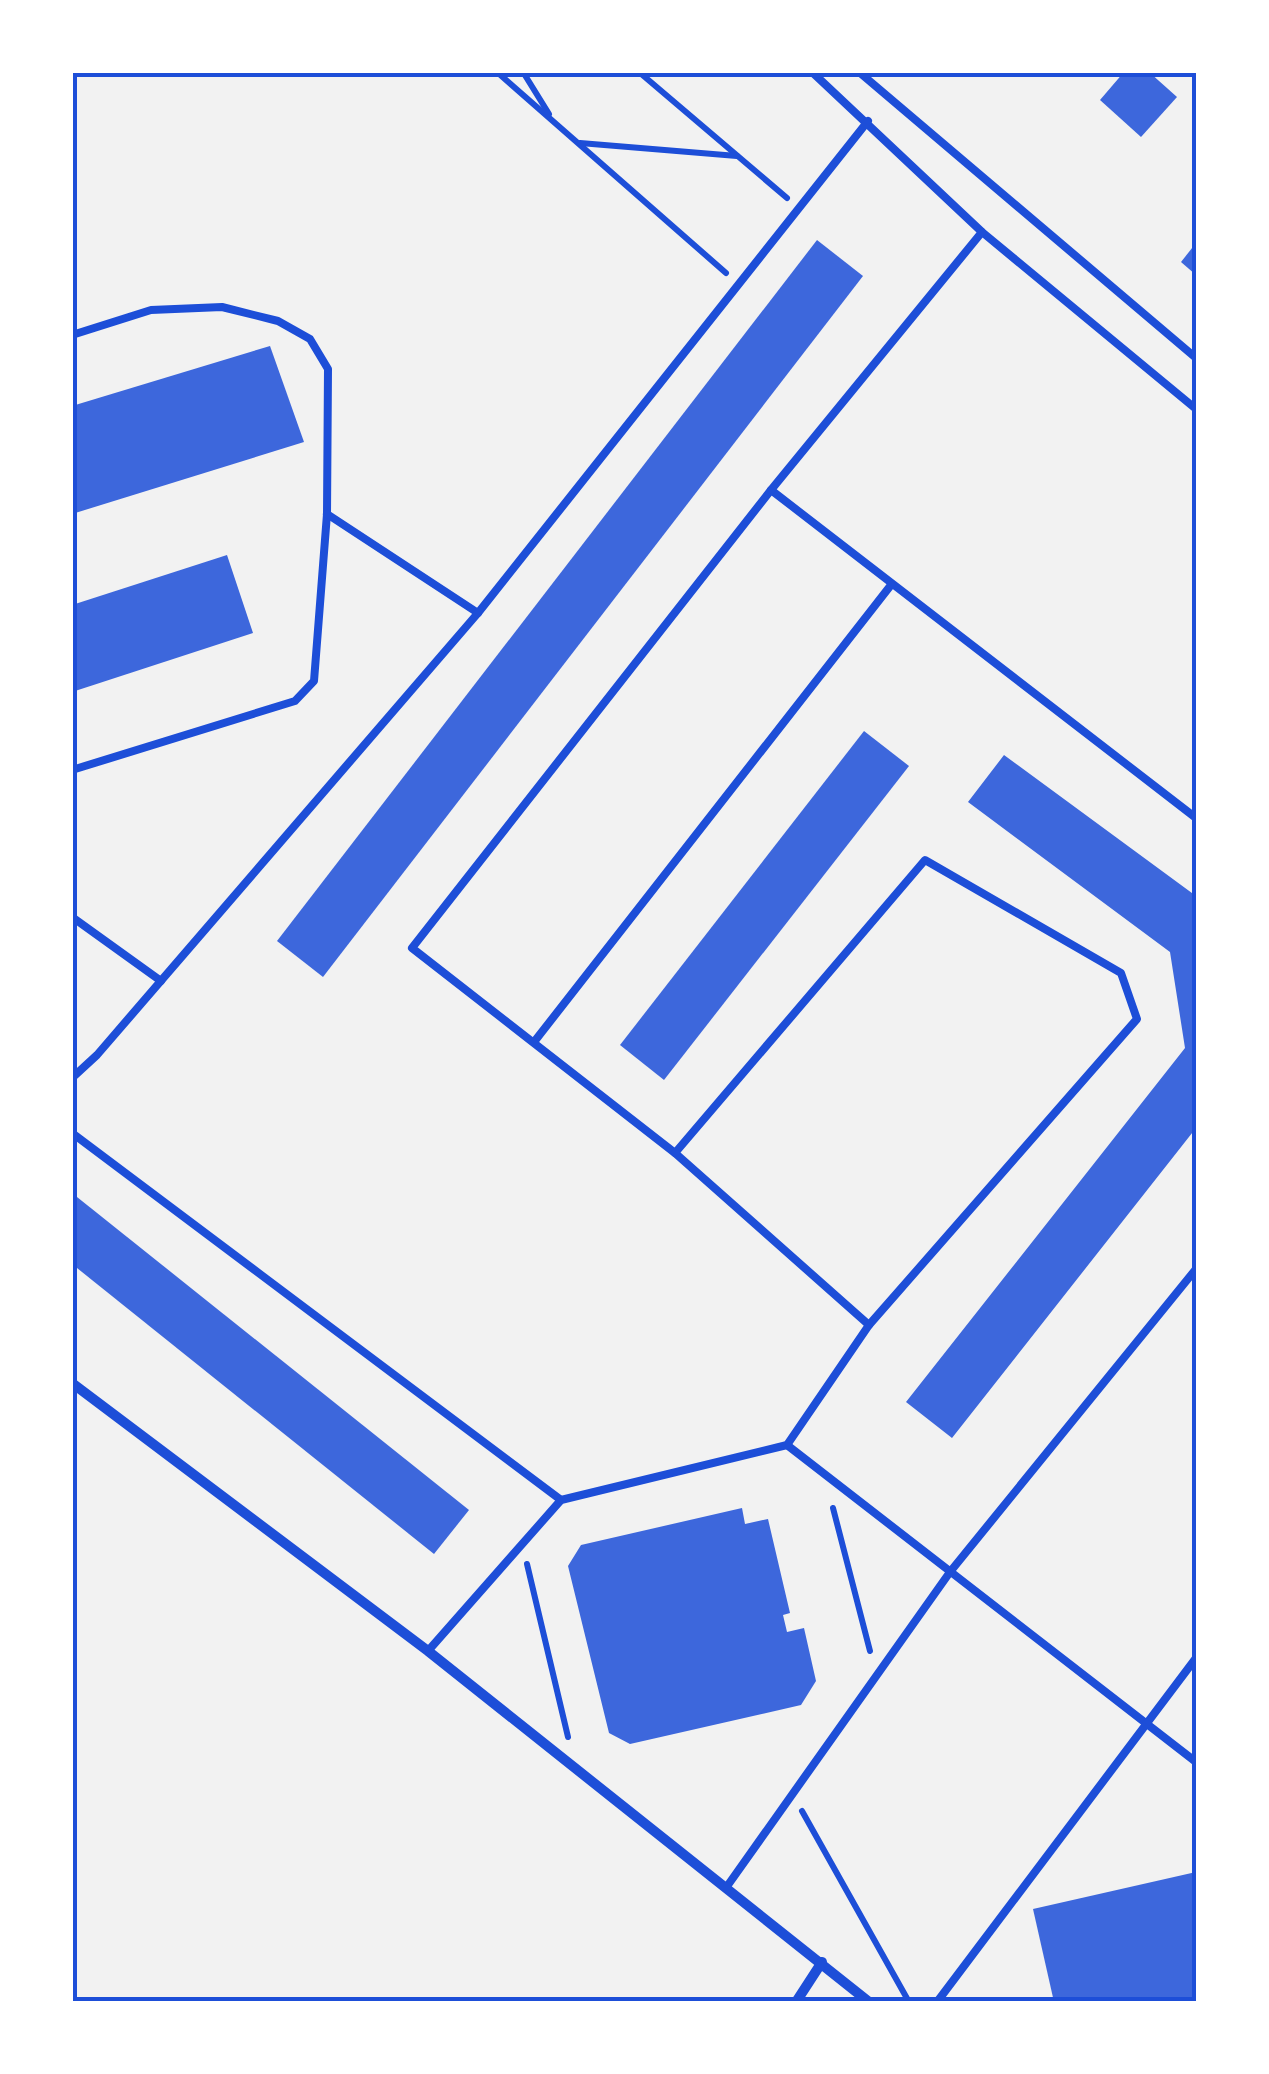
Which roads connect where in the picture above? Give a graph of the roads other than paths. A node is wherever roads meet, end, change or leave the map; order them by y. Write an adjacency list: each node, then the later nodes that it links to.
1 (812, 72): 3 (lane)
2 (859, 72): 6 (lane)
3 (868, 121): 4 (lane); 11 (lane)
4 (982, 232): 7 (lane); 8 (lane)
5 (72, 334): 9 (lane)
6 (1196, 358)
7 (1196, 408)
8 (771, 490): 10 (lane); 16 (lane)
9 (328, 514): 11 (lane); 12 (lane)
10 (891, 585): 13 (lane); 16 (lane)
11 (478, 613): 15 (lane)
12 (72, 770)
13 (1196, 818)
14 (72, 917): 15 (lane)
15 (161, 981): 17 (lane)
16 (534, 1042): 19 (lane)
17 (72, 1078)
18 (72, 1132): 24 (lane)
19 (675, 1153): 21 (lane); 21 (lane)
20 (1196, 1269): 25 (lane)
21 (869, 1324): 23 (lane)
22 (72, 1383): 26 (street)
23 (787, 1445): 24 (lane); 25 (lane)
24 (561, 1500): 26 (lane)
25 (950, 1572): 28 (lane); 30 (lane)
26 (428, 1651): 30 (street)
27 (1196, 1658): 28 (lane)
28 (1146, 1724): 29 (lane); 34 (lane)
29 (1196, 1762)
30 (728, 1884): 31 (street)
31 (822, 1962): 32 (street); 33 (street)
32 (796, 2002)
33 (869, 2002)
34 (937, 2002)

